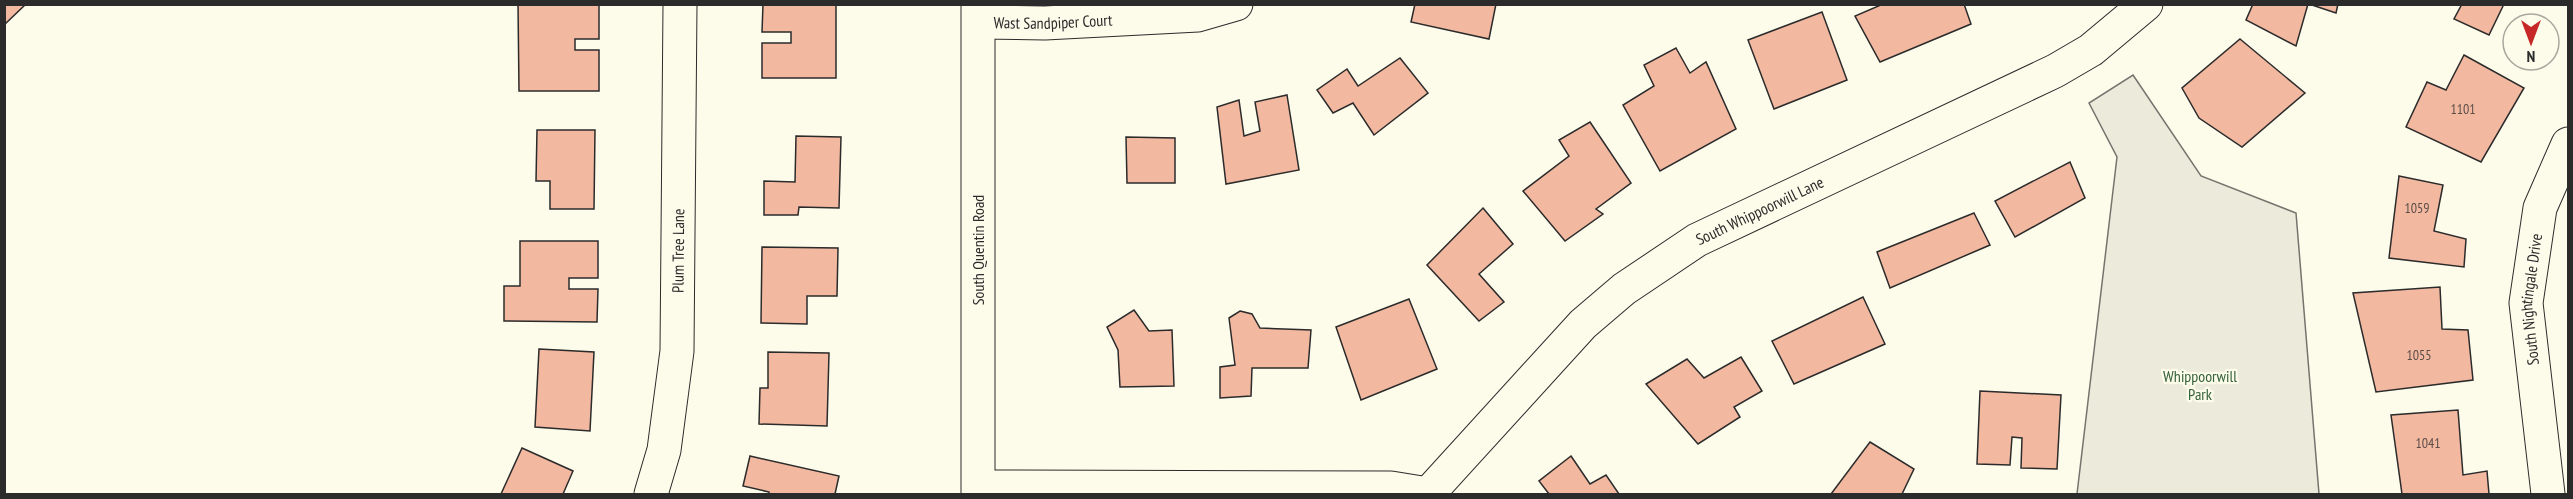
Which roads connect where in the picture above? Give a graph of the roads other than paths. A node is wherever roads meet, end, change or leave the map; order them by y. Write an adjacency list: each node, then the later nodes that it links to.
1 (680, 4): 8 (street, Plum Tree Lane)
2 (1236, 4): 4 (street, Wast Sandpiper Court)
3 (2146, 4): 9 (street, South Whippoorwill Lane)
4 (1202, 10): 5 (street, Wast Sandpiper Court)
5 (979, 13): 7 (street, South Quentin Road)
6 (2568, 144): 10 (street, South Nightingale Drive)
7 (979, 491): 9 (street)
8 (651, 495)
9 (1428, 495)
10 (2548, 495)

